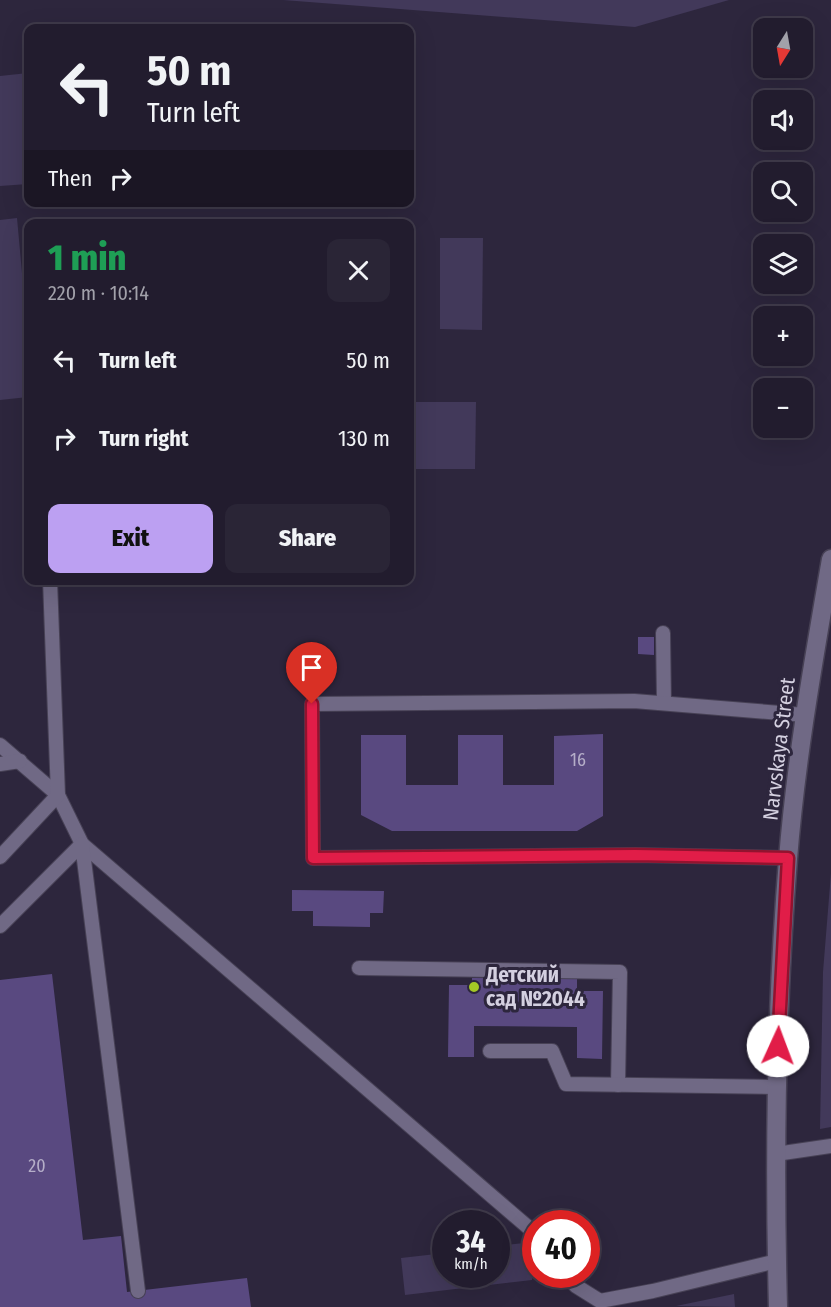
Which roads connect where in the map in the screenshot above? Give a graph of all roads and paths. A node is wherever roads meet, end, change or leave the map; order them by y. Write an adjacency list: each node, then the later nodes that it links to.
1 (831, 559): 5 (street, Narvskaya Street)
2 (50, 585): 9 (lane)
3 (663, 633): 4 (lane)
4 (664, 704): 5 (lane); 12 (lane)
5 (805, 715): 12 (street, Narvskaya Street)
6 (0, 745): 7 (lane)
7 (20, 761): 8 (lane); 9 (lane)
8 (0, 764)
9 (57, 795): 10 (lane); 11 (lane)
10 (82, 844): 13 (lane); 20 (lane); 23 (lane)
11 (0, 857)
12 (788, 858): 17 (street, Narvskaya Street)
13 (0, 926)
14 (359, 968): 16 (lane)
15 (490, 1051): 16 (lane)
16 (618, 1085): 17 (lane)
17 (777, 1087): 19 (street, Narvskaya Street)
18 (831, 1146): 19 (lane)
19 (776, 1154): 21 (street, Narvskaya Street)
20 (522, 1222)
21 (777, 1261): 22 (lane); 24 (street, Narvskaya Street)
22 (579, 1288)
23 (138, 1291)
24 (778, 1307)

